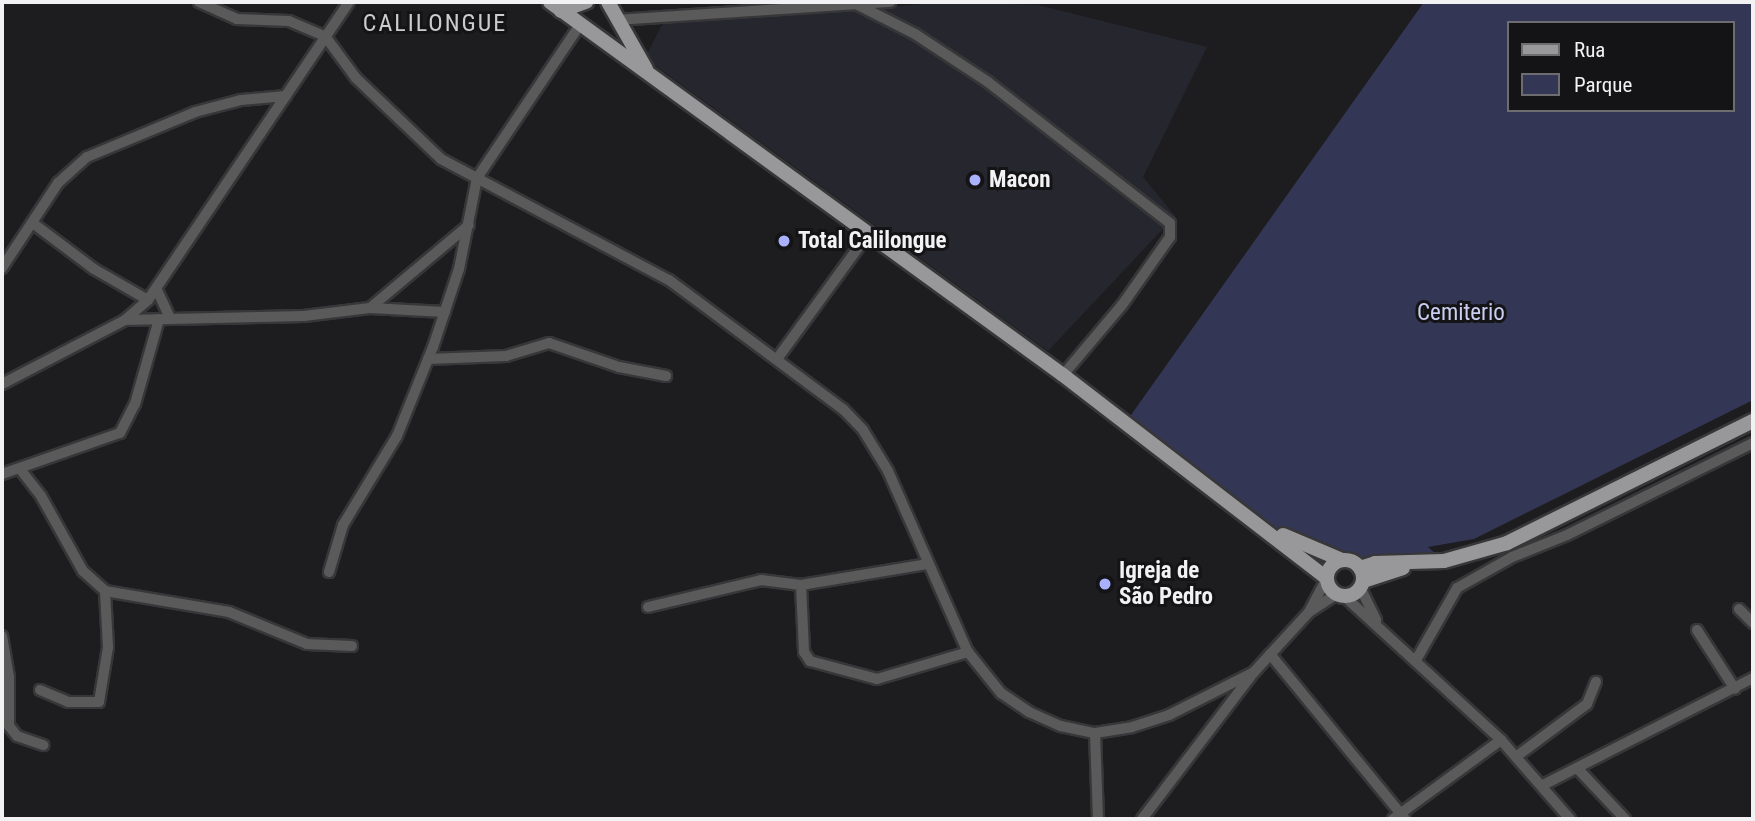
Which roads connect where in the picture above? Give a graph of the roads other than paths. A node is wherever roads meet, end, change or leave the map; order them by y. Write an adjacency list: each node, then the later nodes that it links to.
1 (199, 2): 10 (street)
2 (349, 2): 10 (street)
3 (586, 2): 7 (main road)
4 (608, 2): 8 (main road)
5 (890, 2): 6 (street)
6 (858, 5): 8 (street); 26 (street)
7 (556, 6): 9 (main road)
8 (617, 20): 11 (main road)
9 (580, 25): 11 (main road); 13 (street)
10 (325, 36): 12 (street); 13 (street)
11 (648, 73): 16 (main road)
12 (286, 96): 14 (street); 18 (street)
13 (477, 178): 15 (street); 25 (street)
14 (34, 224): 17 (street); 19 (street)
15 (469, 225): 20 (street); 21 (street)
16 (869, 233): 25 (street); 26 (main road)
17 (2, 268)
18 (157, 290): 19 (street); 22 (street)
19 (148, 300): 23 (street)
20 (370, 308): 21 (street); 22 (street)
21 (445, 312): 24 (street)
22 (165, 318): 23 (street); 31 (street)
23 (125, 320): 28 (street)
24 (428, 359): 27 (street); 36 (street)
25 (777, 359): 35 (street)
26 (1063, 375): 33 (main road)
27 (666, 376)
28 (2, 384)
29 (1753, 421): 38 (main road)
30 (1753, 443): 52 (street)
31 (20, 469): 32 (street); 40 (street)
32 (2, 474)
33 (1256, 524): 34 (main road); 37 (main road)
34 (1342, 560): 37 (main road); 38 (main road)
35 (928, 564): 39 (street); 50 (street)
36 (329, 572)
37 (1327, 578): 41 (main road); 44 (street)
38 (1361, 578): 41 (main road); 46 (street)
39 (801, 585): 42 (street); 50 (street)
40 (105, 591): 49 (street); 57 (street)
41 (1340, 595): 44 (street); 46 (street)
42 (648, 607)
43 (1739, 609): 45 (street)
44 (1309, 612): 51 (street)
45 (1753, 623)
46 (1379, 626): 52 (street)
47 (1697, 630): 56 (street)
48 (2, 636): 60 (street)
49 (352, 646)
50 (968, 652): 58 (street)
51 (1270, 654): 53 (street); 65 (street)
52 (1416, 660): 59 (street)
53 (1254, 672): 58 (street); 66 (street)
54 (1753, 678): 56 (street)
55 (1596, 682): 61 (street)
56 (1735, 689): 62 (street)
57 (40, 691)
58 (1095, 733): 64 (street)
59 (1501, 740): 61 (street); 65 (street)
60 (43, 745)
61 (1517, 756): 63 (street)
62 (1577, 768): 63 (street); 68 (street)
63 (1542, 785): 67 (street)
64 (1095, 818)
65 (1399, 818)
66 (1142, 819)
67 (1570, 819)
68 (1625, 819)

